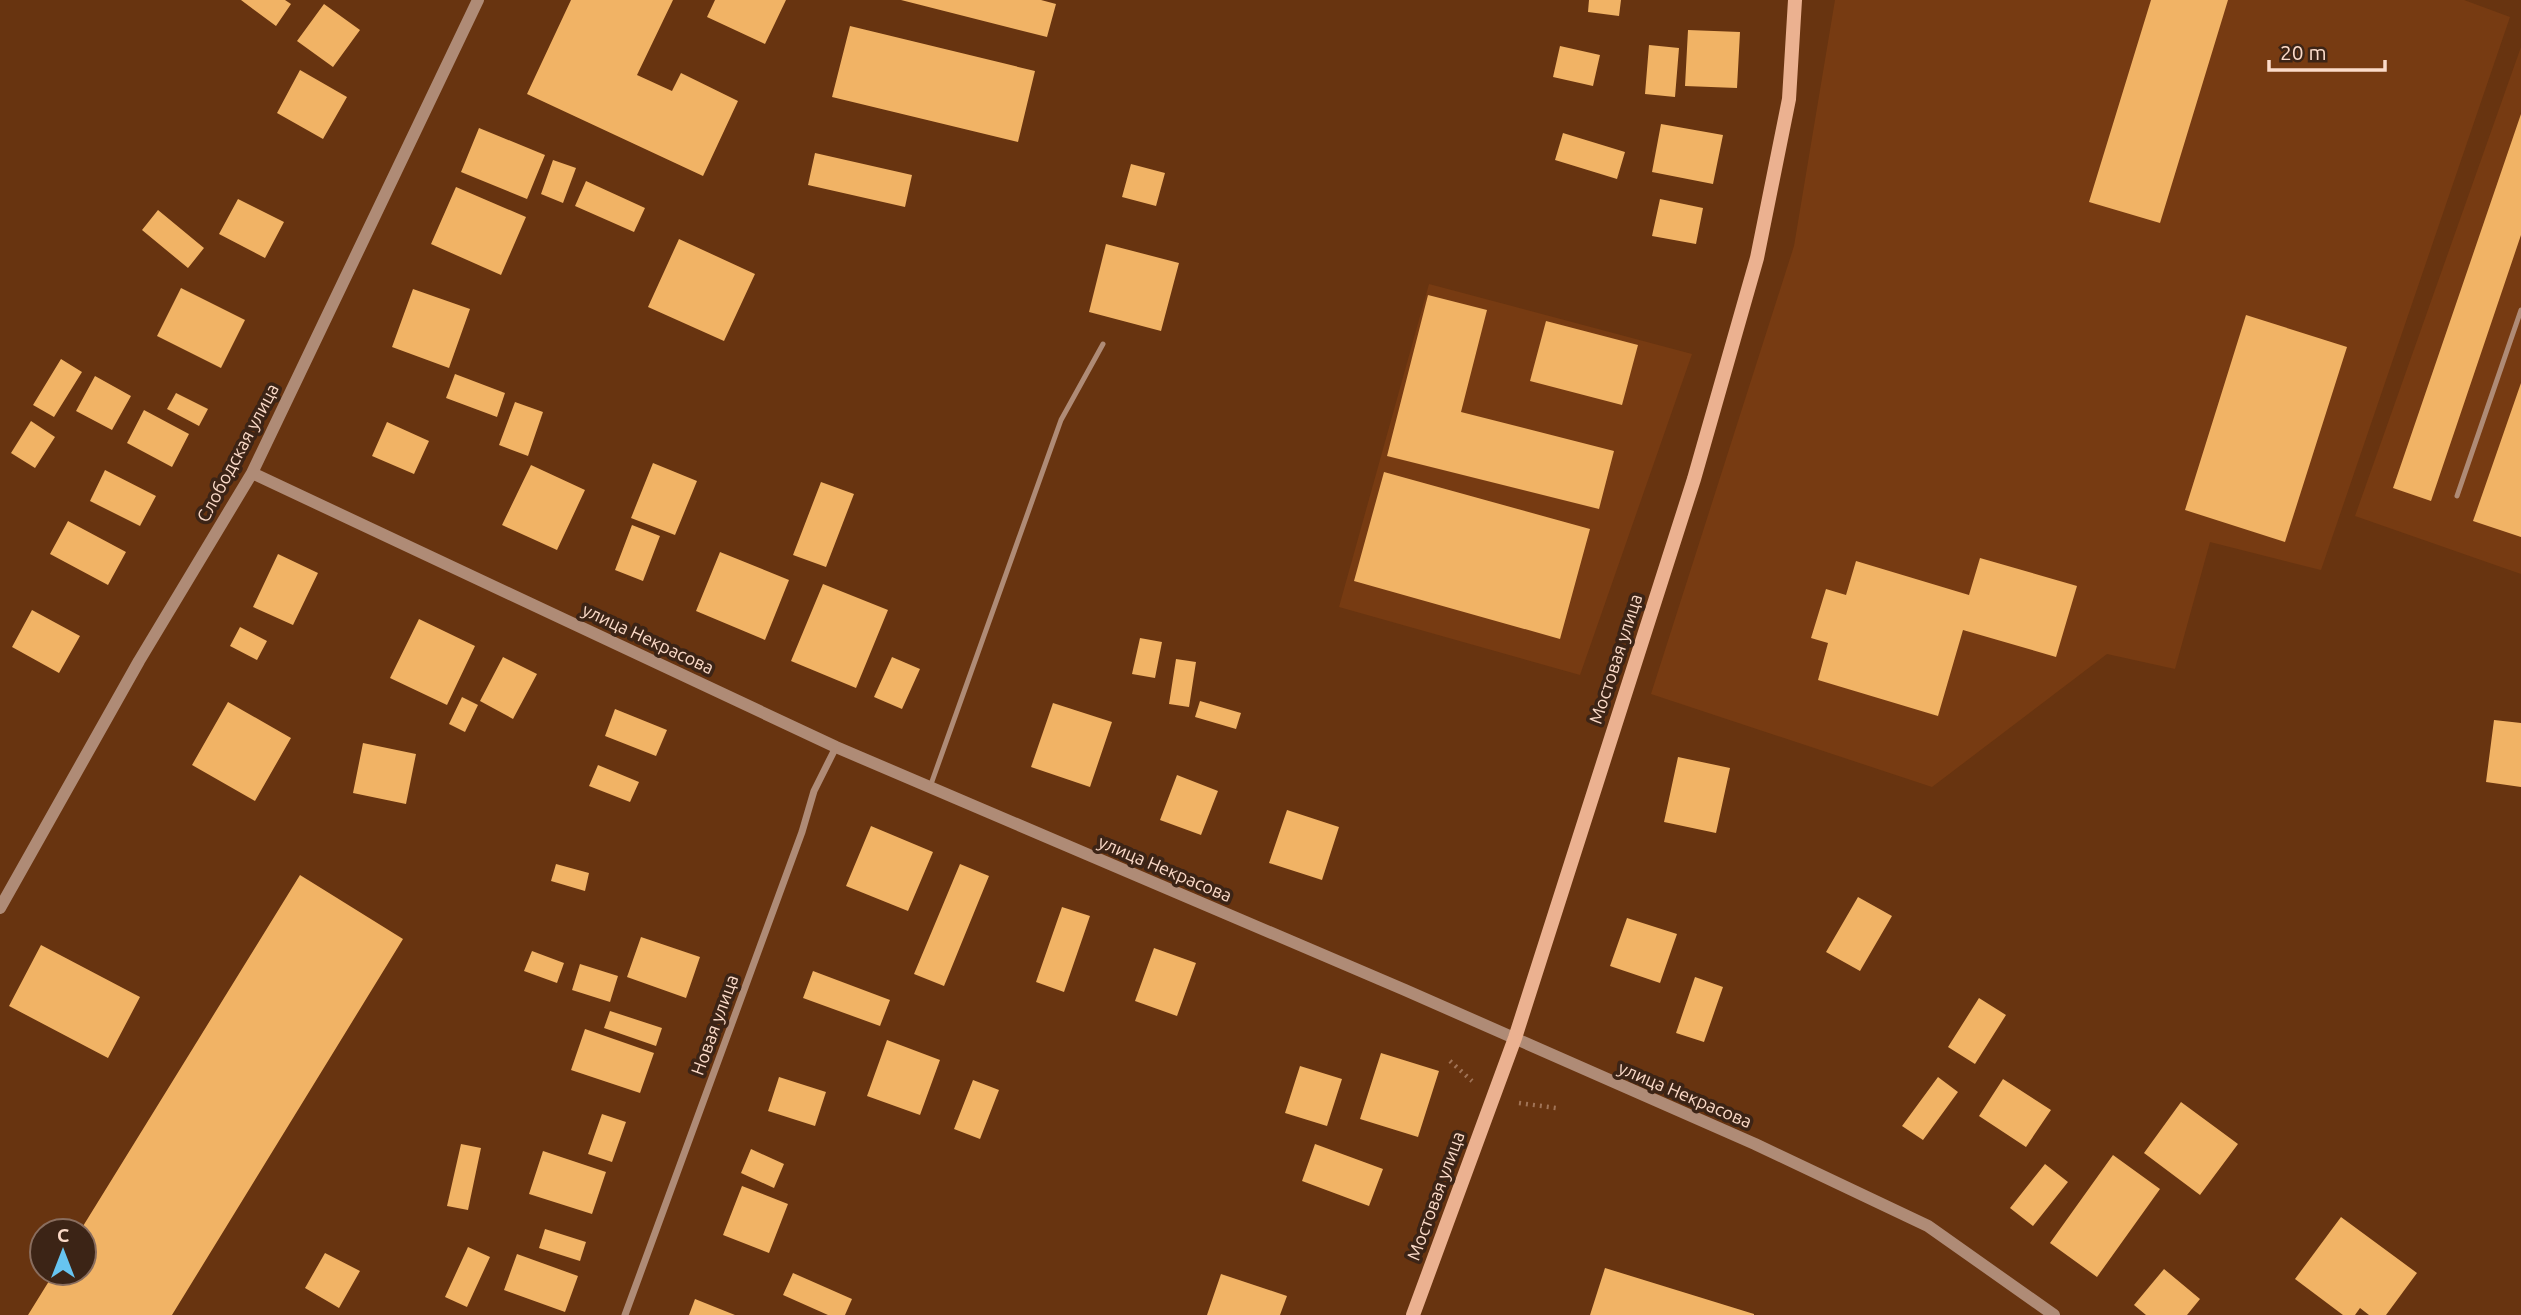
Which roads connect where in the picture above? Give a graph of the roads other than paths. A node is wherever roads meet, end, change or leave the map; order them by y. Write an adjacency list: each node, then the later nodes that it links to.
1 (478, 0): 5 (street, Слободская улица)
2 (1795, 0): 10 (main road, Мостовая улица)
3 (2521, 310): 6 (lane)
4 (1103, 344): 8 (lane)
5 (252, 473): 7 (street, улица Некрасова); 9 (street, Слободская улица)
6 (2457, 496)
7 (836, 747): 8 (street, улица Некрасова); 12 (street, Новая улица)
8 (930, 787): 10 (street, улица Некрасова)
9 (0, 907)
10 (1515, 1038): 11 (street, улица Некрасова); 13 (main road, Мостовая улица)
11 (2050, 1314)
12 (625, 1315)
13 (1413, 1315)

